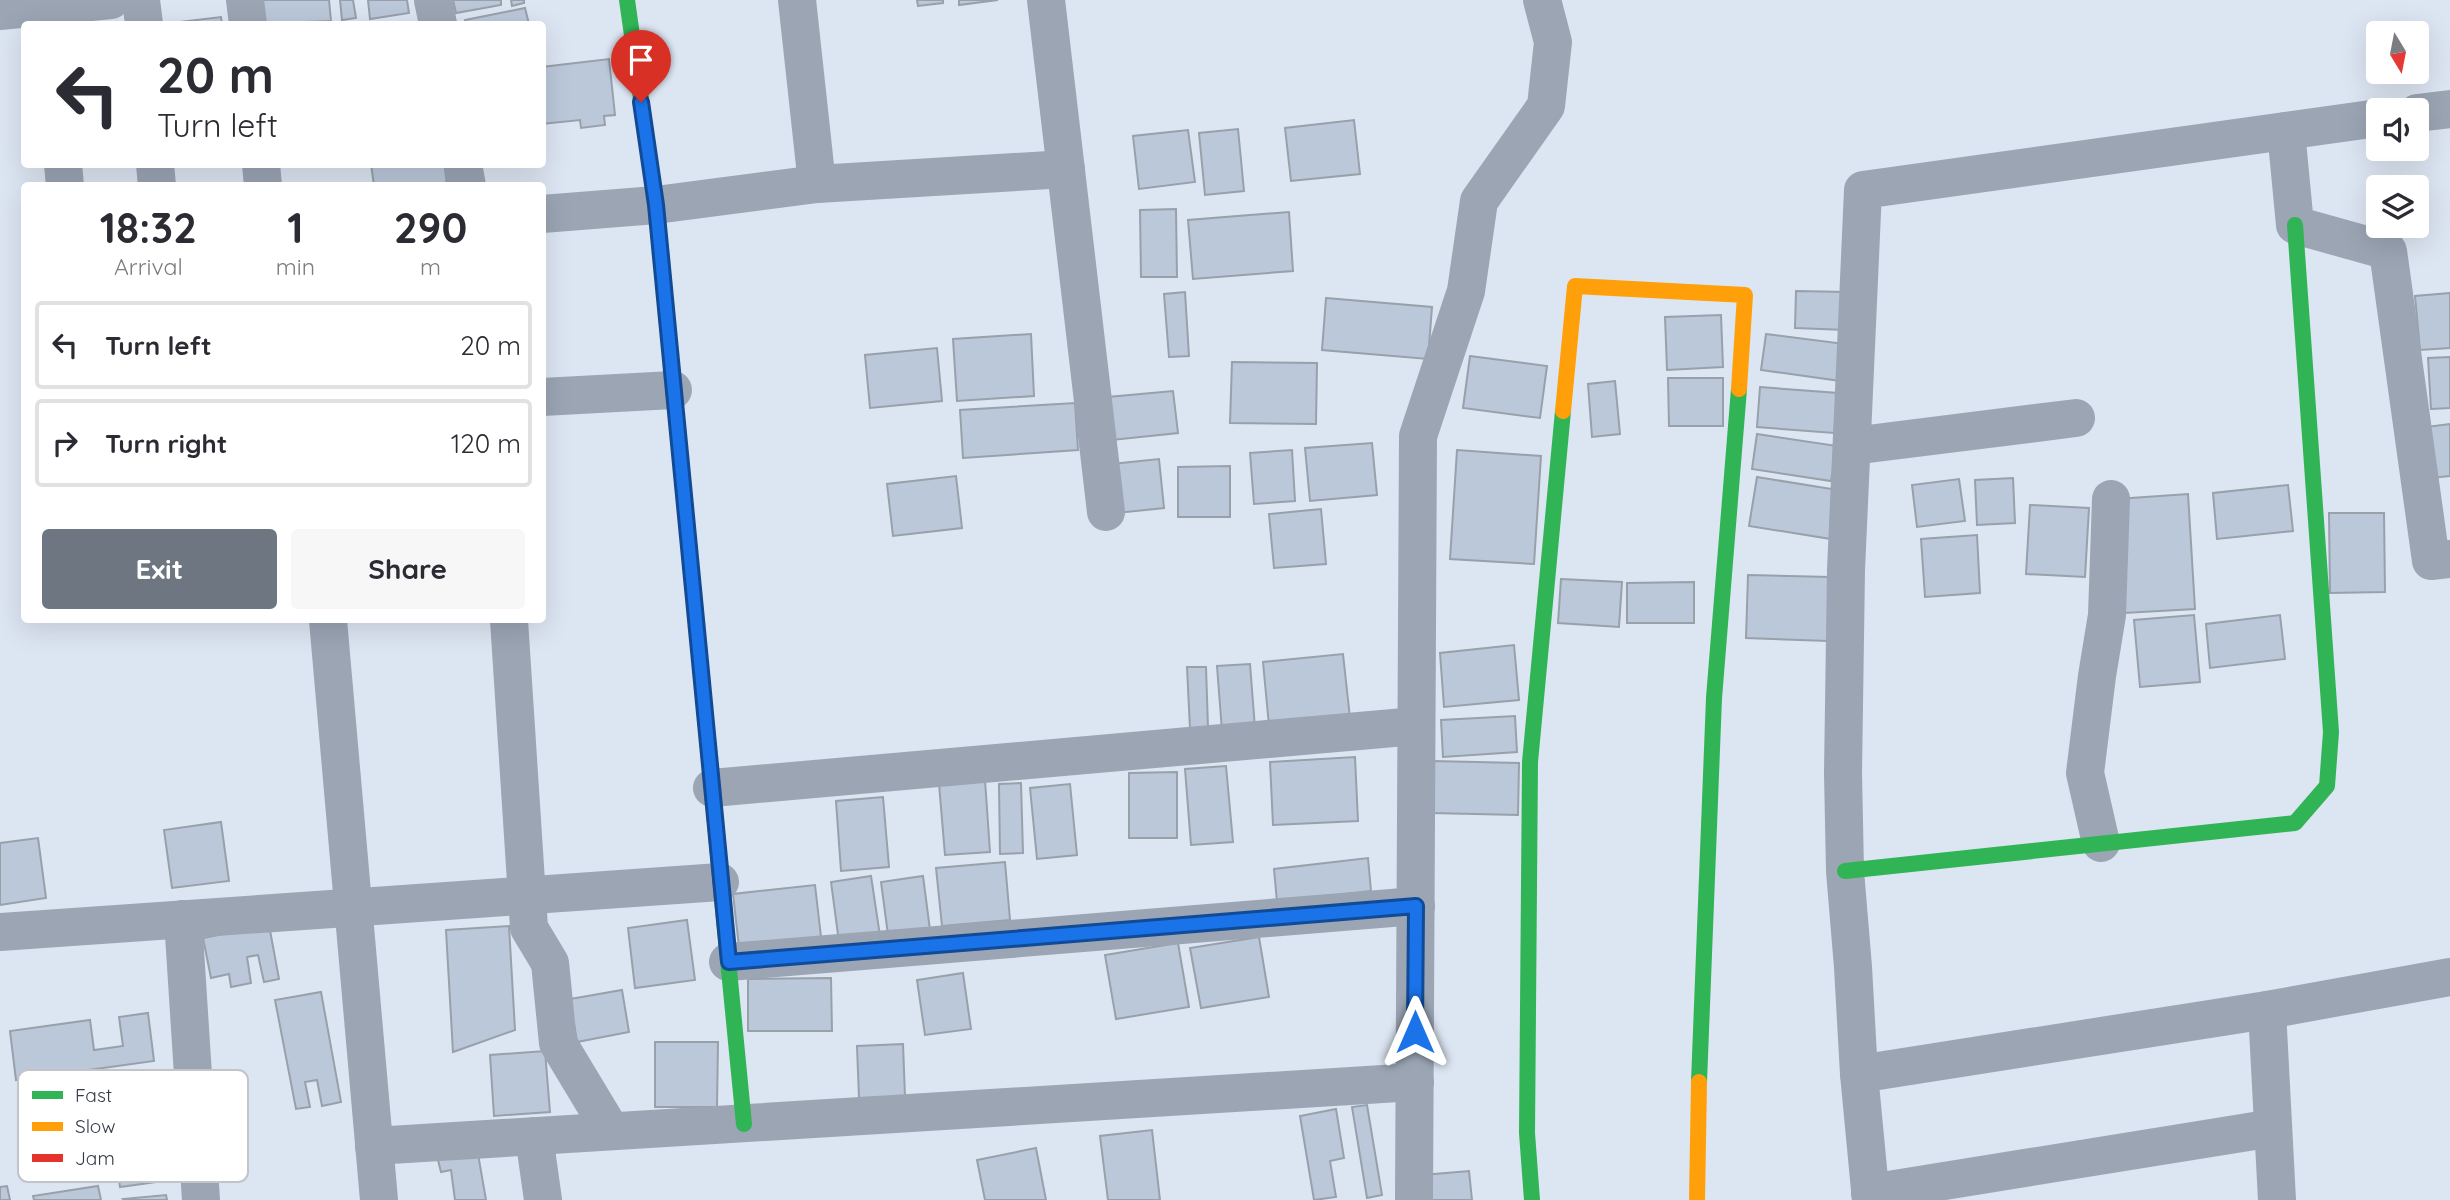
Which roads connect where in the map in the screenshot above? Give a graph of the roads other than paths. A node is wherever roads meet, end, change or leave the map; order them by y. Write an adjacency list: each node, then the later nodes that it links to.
1 (111, 0): 10 (street)
2 (141, 0): 11 (street)
3 (245, 0): 12 (street)
4 (433, 0): 13 (street)
5 (627, 0): 20 (street)
6 (797, 0): 19 (street)
7 (1046, 0): 18 (street)
8 (1542, 0): 32 (street)
9 (0, 11): 10 (street)
10 (47, 16)
11 (144, 21)
12 (248, 21)
13 (437, 21)
14 (2450, 108): 15 (street)
15 (2429, 111)
16 (2366, 120): 17 (street)
17 (2286, 131): 22 (street); 26 (street)
18 (1066, 169): 19 (street); 28 (street)
19 (817, 184): 20 (street)
20 (656, 205): 21 (street); 23 (street)
21 (546, 214)
22 (2295, 225): 29 (street); 34 (street)
23 (673, 390): 24 (street); 33 (street)
24 (546, 397)
25 (2076, 418): 26 (street)
26 (1852, 446): 35 (street)
27 (2111, 499): 34 (street)
28 (1106, 512)
29 (2450, 559)
30 (328, 623): 38 (street)
31 (509, 623): 37 (street)
32 (1416, 726): 33 (street); 39 (street)
33 (712, 788): 36 (street)
34 (2101, 843): 35 (street)
35 (1845, 871): 46 (street)
36 (720, 882): 37 (street); 42 (street)
37 (527, 895): 38 (street); 50 (street)
38 (353, 906): 40 (street); 52 (street)
39 (1416, 906): 42 (street); 47 (street)
40 (183, 919): 41 (street); 45 (street)
41 (0, 932)
42 (729, 962): 48 (street)
43 (2450, 977): 44 (street)
44 (2267, 1010): 46 (street); 49 (street)
45 (193, 1070)
46 (1859, 1074): 54 (street)
47 (1415, 1082): 48 (street); 58 (street)
48 (744, 1124): 50 (street)
49 (2273, 1128): 54 (street); 61 (street)
50 (611, 1131): 51 (street)
51 (534, 1136): 52 (street); 57 (street)
52 (374, 1146): 56 (street)
53 (200, 1182): 55 (street)
54 (1870, 1197)
55 (201, 1200)
56 (379, 1200)
57 (543, 1200)
58 (1414, 1200)
59 (1532, 1200): 60 (street)
60 (1697, 1200)
61 (2277, 1200)

